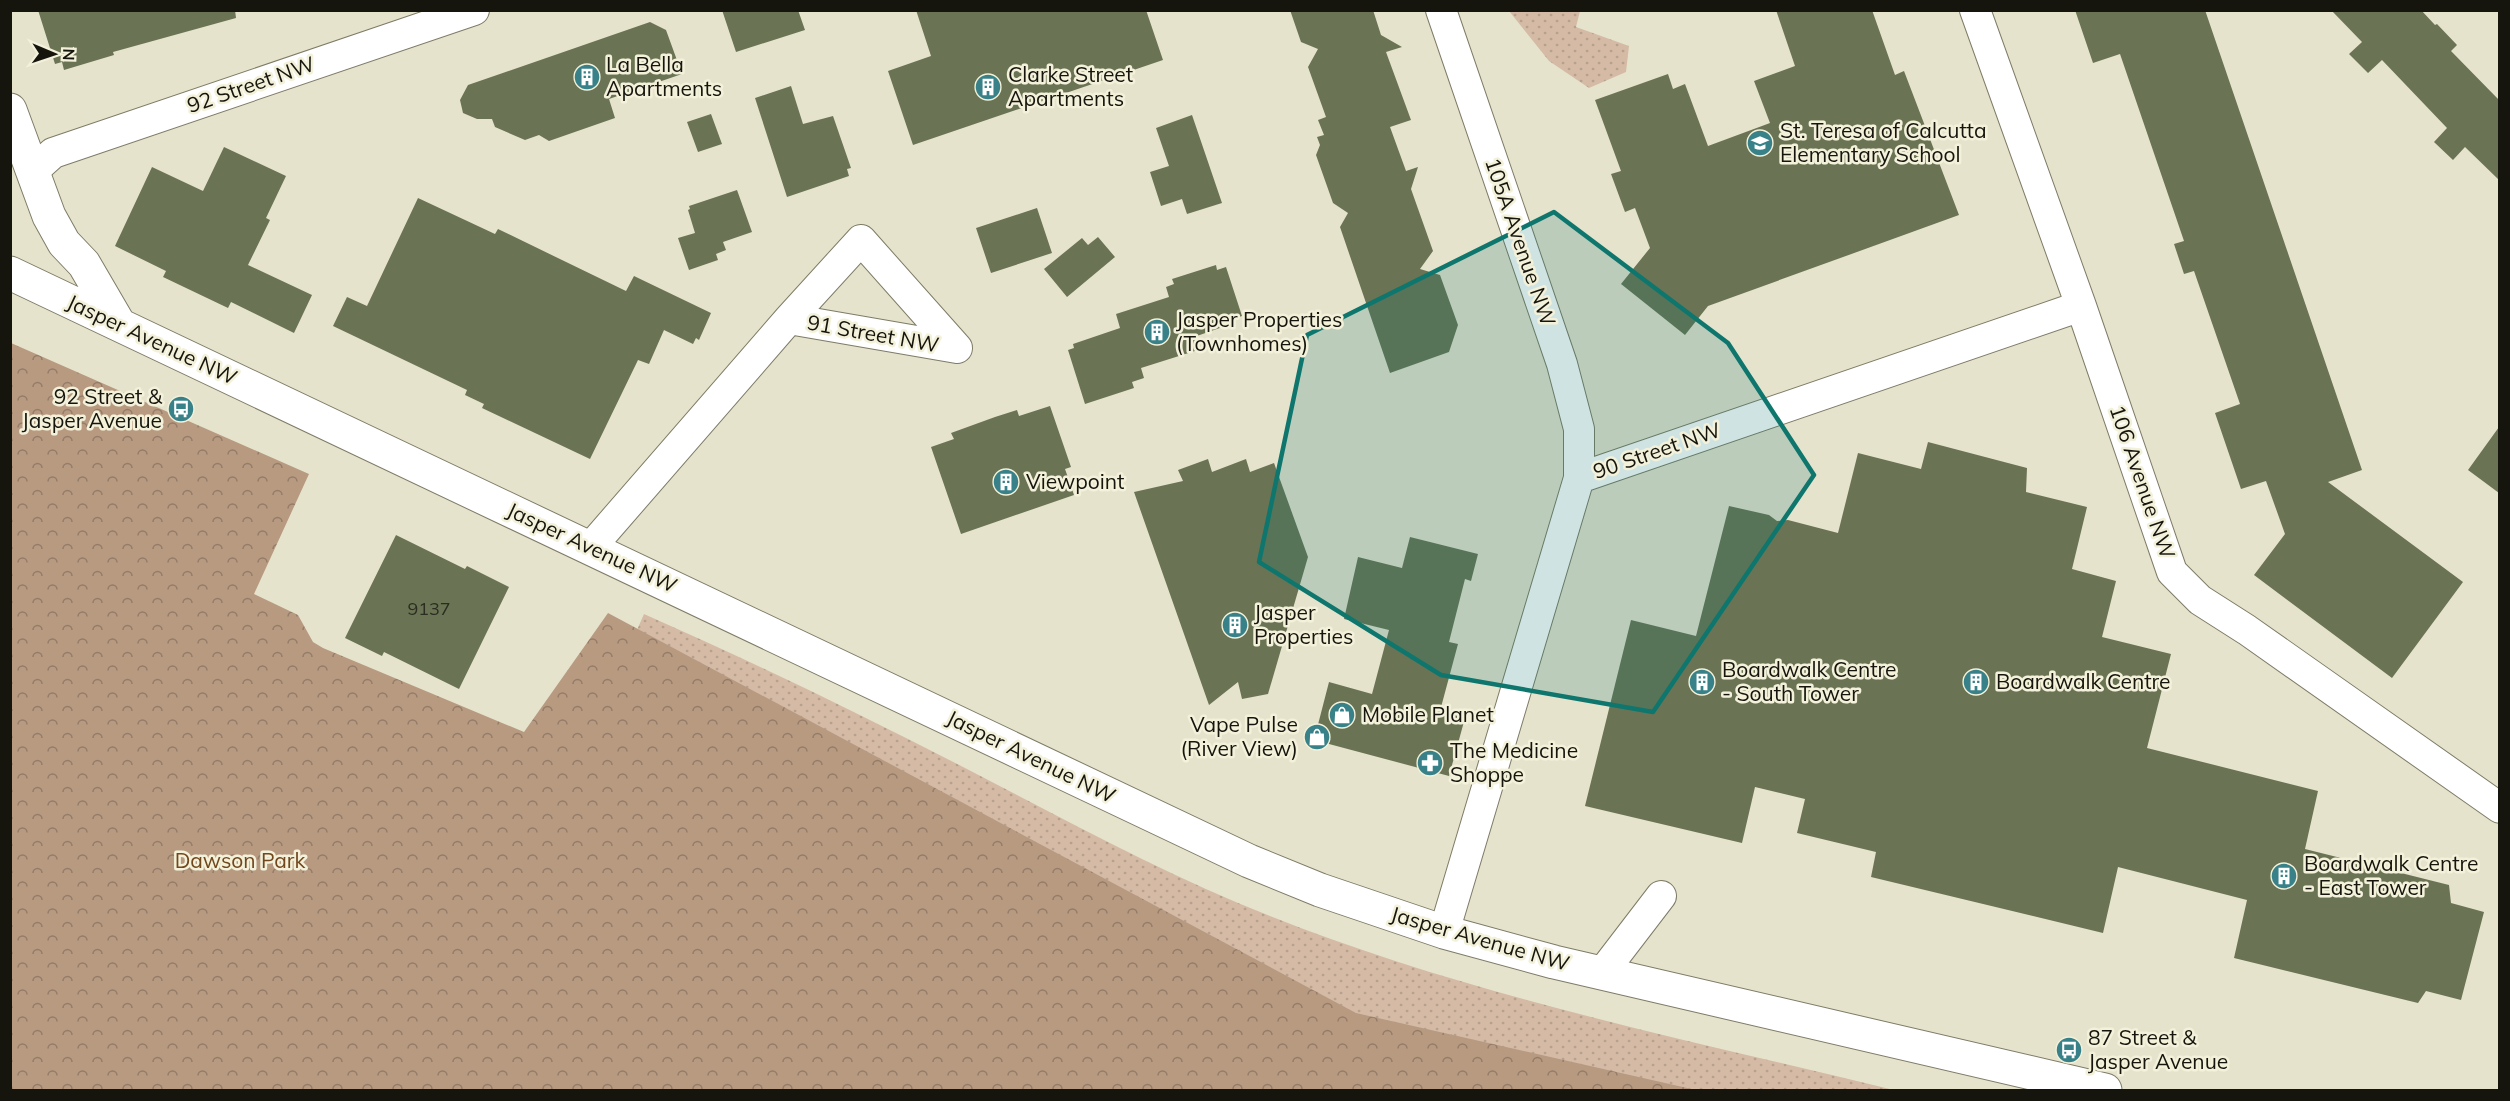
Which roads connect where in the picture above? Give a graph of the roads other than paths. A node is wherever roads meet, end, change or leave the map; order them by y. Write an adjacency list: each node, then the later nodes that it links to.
1 (1441, 10): 10 (street, 105A Avenue NW)
2 (1975, 10): 7 (street, 106 Avenue NW)
3 (459, 13): 5 (street, 92 Street NW)
4 (10, 110): 5 (main road)
5 (22, 175): 9 (main road)
6 (10, 273): 9 (main road, Jasper Avenue NW)
7 (2081, 306): 10 (street, 90 Street NW); 12 (street, 106 Avenue NW)
8 (789, 319): 8 (street, 91 Street NW); 11 (street, 91 Street NW)
9 (119, 324): 11 (main road, Jasper Avenue NW)
10 (1579, 478): 14 (street, 90 Street NW)
11 (591, 547): 14 (main road, Jasper Avenue NW)
12 (2499, 808)
13 (1661, 896): 15 (street)
14 (1444, 932): 15 (main road, Jasper Avenue NW)
15 (1602, 974): 16 (main road, Jasper Avenue NW)
16 (2105, 1090)

